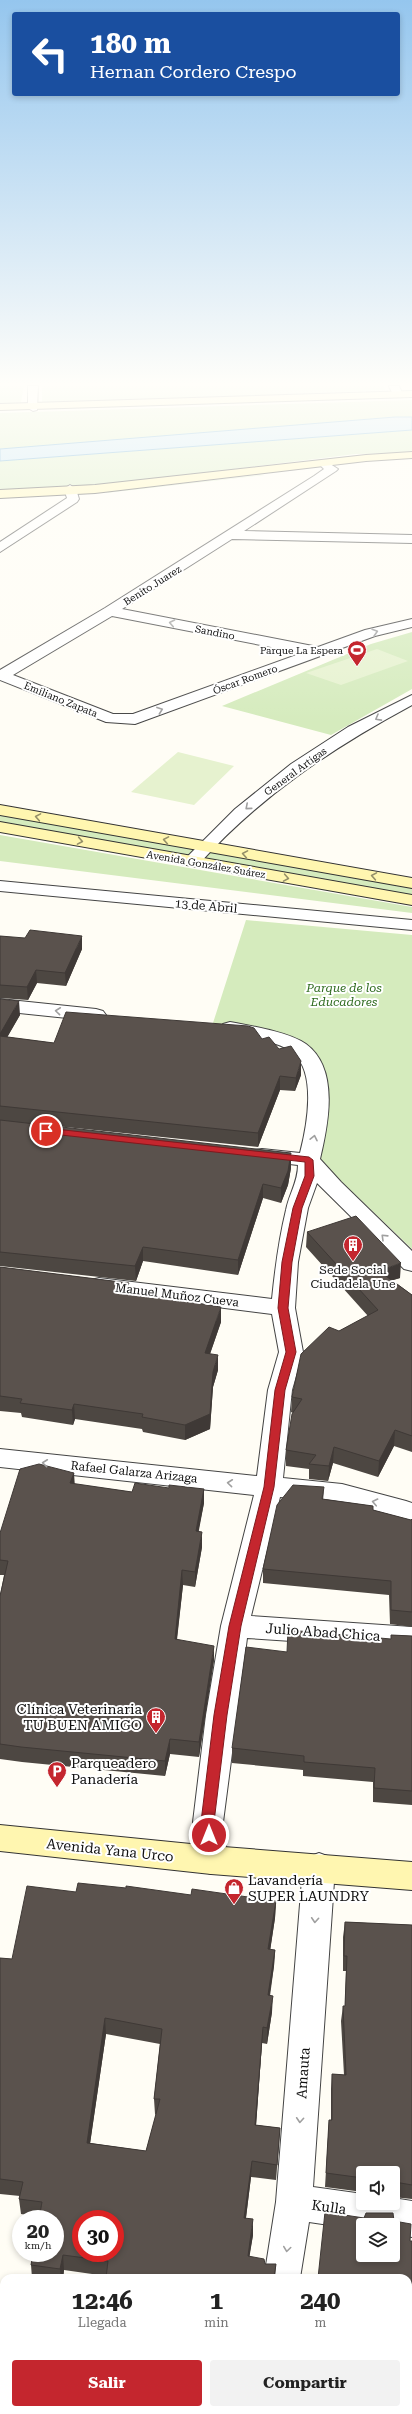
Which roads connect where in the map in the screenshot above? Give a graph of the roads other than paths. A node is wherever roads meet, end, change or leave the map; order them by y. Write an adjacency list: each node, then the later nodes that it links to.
1 (21, 499): 4 (main road)
2 (64, 499): 7 (street)
3 (283, 499): 5 (street, Benito Juarez)
4 (0, 501)
5 (232, 535): 6 (street); 8 (street, Benito Juarez)
6 (412, 539)
7 (0, 548)
8 (110, 611): 10 (street, Sandino, one-way to 8); 11 (street, Benito Juarez)
9 (412, 623): 10 (street, Óscar Romero, one-way to 9)
10 (320, 652): 13 (street, Óscar Romero, one-way to 10)
11 (1, 675): 13 (street, Emiliano Zapata)
12 (412, 699): 16 (street, General Artigas, one-way to 16)
13 (123, 720)
14 (0, 810): 16 (main road, Avenida González Suárez, one-way to 14)
15 (0, 827): 17 (main road, Avenida González Suárez, one-way to 17)
16 (204, 847): 17 (street, General Artigas); 18 (main road, Avenida González Suárez, one-way to 16)
17 (192, 861): 20 (main road, Avenida González Suárez, one-way to 20)
18 (412, 883)
19 (0, 886): 21 (street, 13 de Abril)
20 (412, 900)
21 (412, 925)
22 (0, 1005): 23 (street, one-way to 22)
23 (111, 1016)
24 (214, 1027): 26 (street, one-way to 24)
25 (246, 1153): 26 (street)
26 (309, 1160): 27 (street, one-way to 26); 29 (street)
27 (412, 1264)
28 (78, 1283): 29 (street, Manuel Muñoz Cueva)
29 (283, 1308): 31 (street)
30 (0, 1458): 31 (street, Rafael Galarza Arizaga, one-way to 30)
31 (269, 1487): 32 (street, one-way to 31); 33 (street)
32 (411, 1512)
33 (235, 1626): 34 (street, Julio Abad Chica); 36 (street)
34 (412, 1638)
35 (0, 1838): 36 (main road, Avenida Yana Urco)
36 (211, 1860): 37 (main road, Avenida Yana Urco)
37 (319, 1867): 38 (main road, Avenida Yana Urco); 39 (street, Amauta, one-way to 39)
38 (412, 1876)
39 (294, 2202): 40 (street, Kulla); 41 (street, Amauta, one-way to 41)
40 (412, 2219)
41 (283, 2274)

